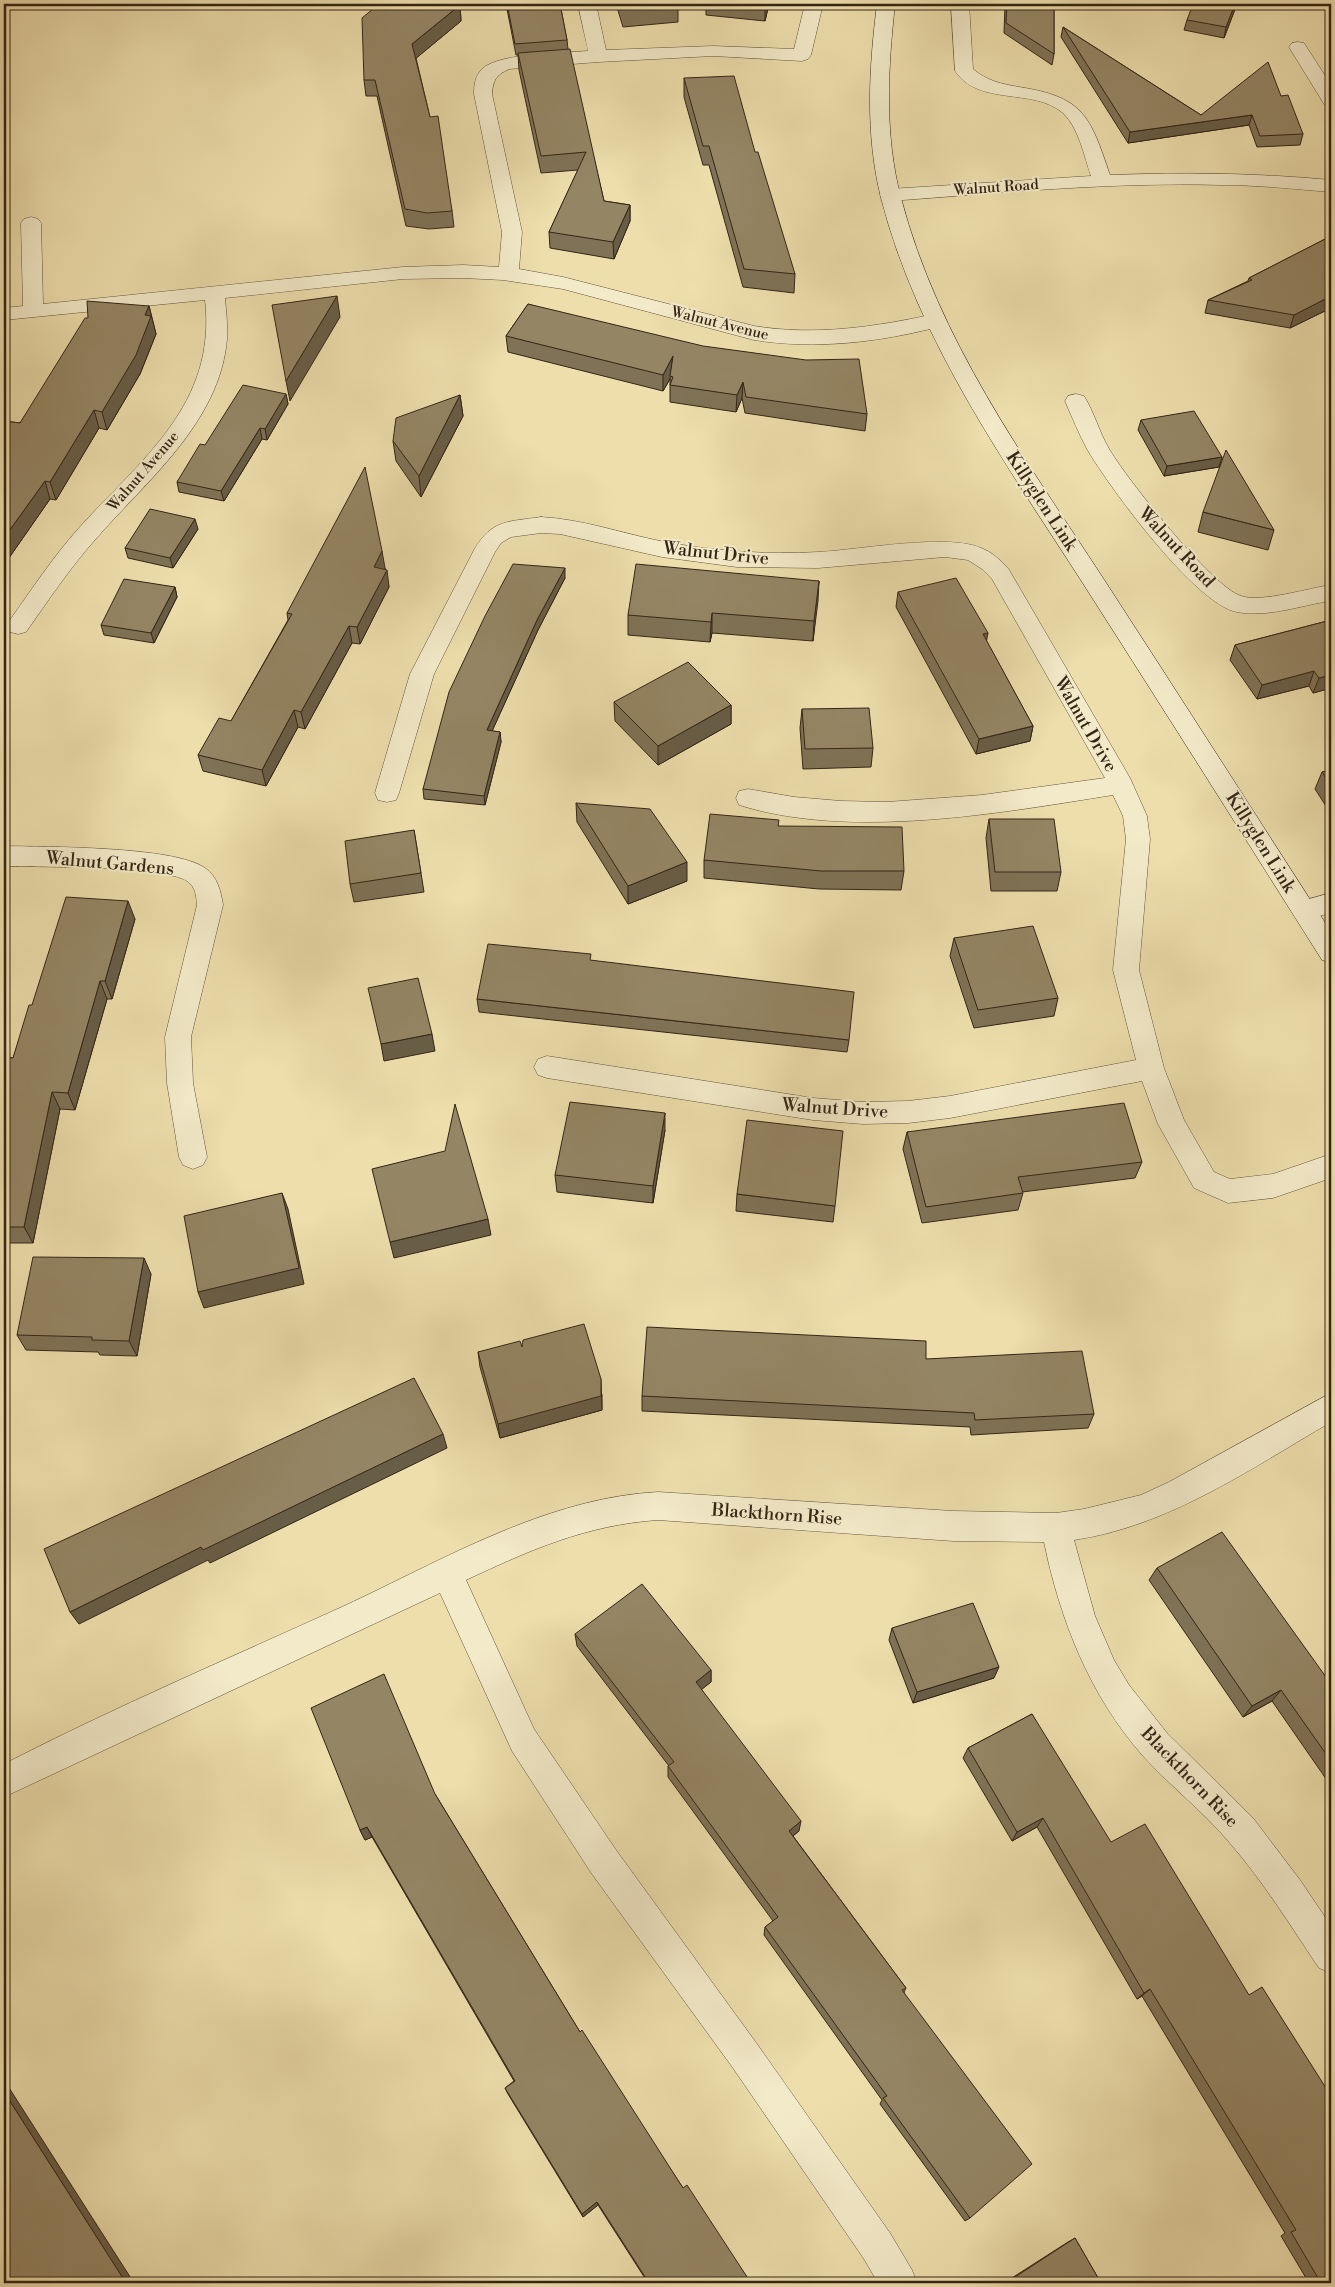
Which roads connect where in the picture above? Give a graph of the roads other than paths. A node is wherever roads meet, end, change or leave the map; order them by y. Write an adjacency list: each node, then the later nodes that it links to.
1 (587, 4): 6 (street)
2 (814, 4): 6 (street)
3 (886, 4): 11 (street, Killyglen Link)
4 (960, 4): 9 (street)
5 (1298, 47): 7 (street)
6 (598, 56): 13 (street)
7 (1323, 73): 8 (street)
8 (1331, 100)
9 (1102, 180): 10 (street, Walnut Road); 11 (street, Walnut Road)
10 (1331, 186)
11 (890, 195): 17 (street, Killyglen Link)
12 (31, 224): 15 (street)
13 (509, 274): 14 (street, Walnut Avenue); 17 (street, Walnut Avenue)
14 (214, 293): 15 (street, Walnut Avenue); 20 (street, Walnut Avenue)
15 (33, 310): 16 (street)
16 (4, 314)
17 (934, 321): 26 (street, Killyglen Link)
18 (1076, 401): 19 (street, Walnut Road)
19 (1331, 593)
20 (18, 626)
21 (1121, 785): 22 (street, Walnut Drive); 23 (street, Walnut Drive); 29 (street, Walnut Drive)
22 (388, 793)
23 (748, 798)
24 (4, 856): 30 (street, Walnut Gardens)
25 (1331, 903): 26 (street)
26 (1304, 910): 27 (street, Killyglen Link)
27 (1331, 953)
28 (547, 1067): 29 (street, Walnut Drive)
29 (1151, 1068): 31 (street, Walnut Drive)
30 (192, 1157)
31 (1331, 1166)
32 (1331, 1407): 33 (street, Blackthorn Rise)
33 (1056, 1528): 34 (street, Blackthorn Rise); 36 (street, Blackthorn Rise)
34 (447, 1573): 35 (street, Blackthorn Rise); 37 (street)
35 (4, 1781)
36 (1331, 1956)
37 (899, 2283)

